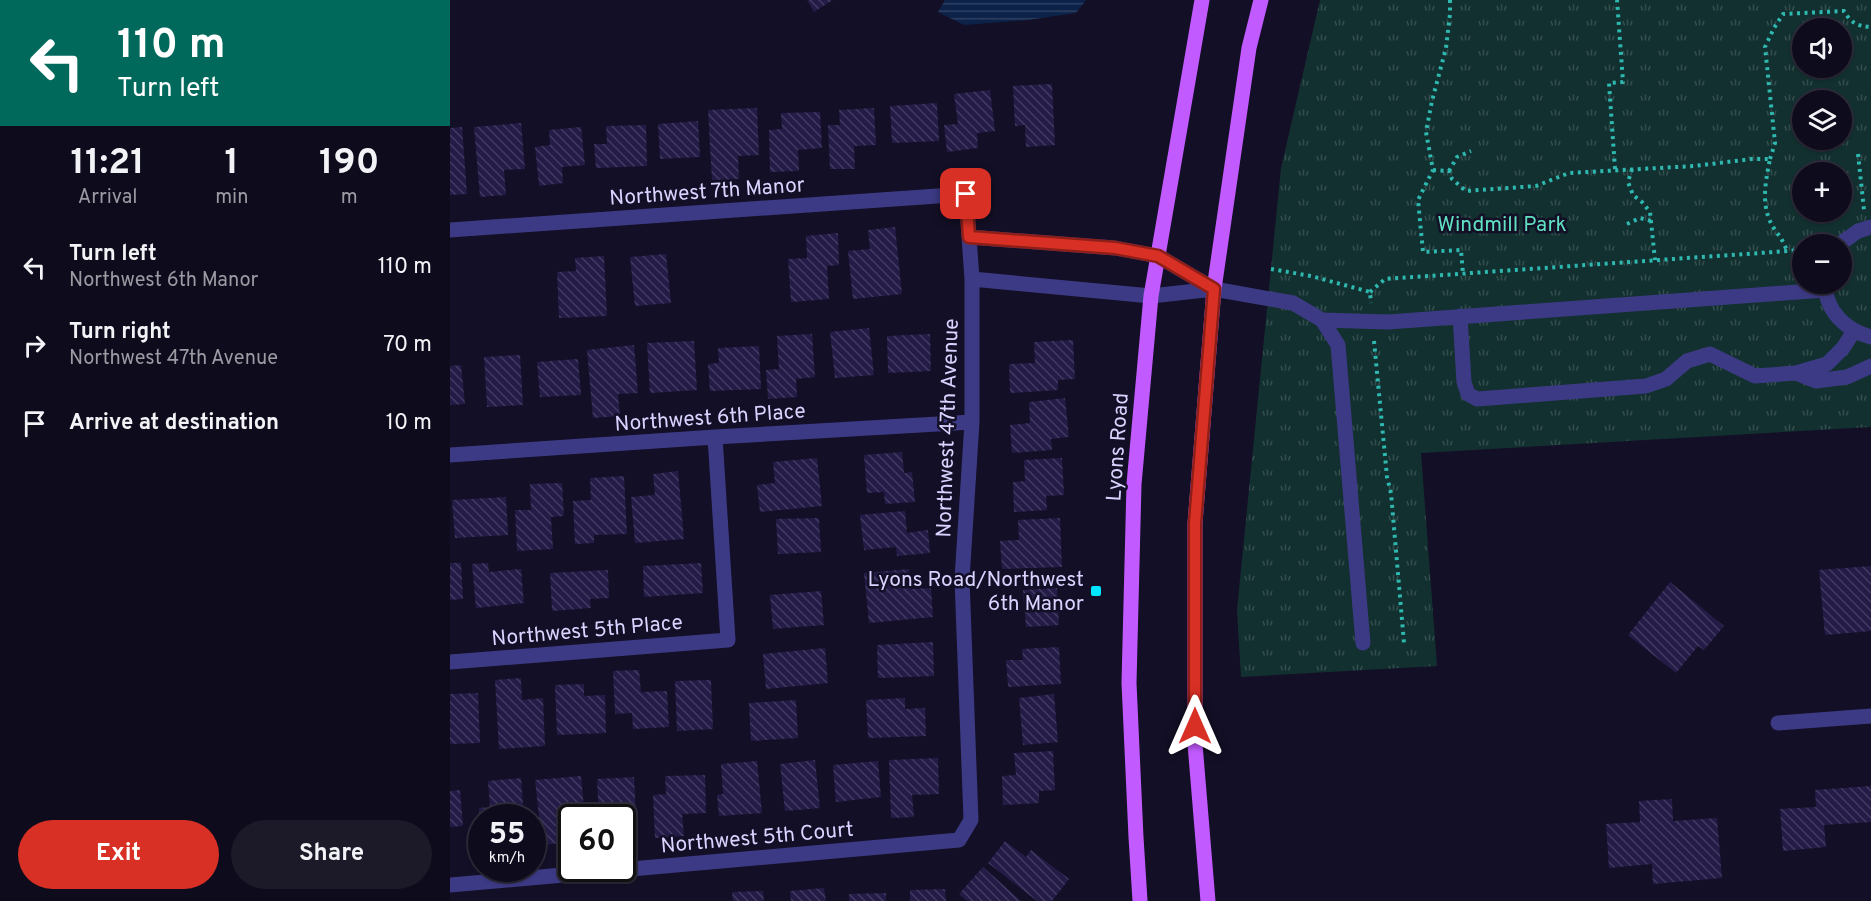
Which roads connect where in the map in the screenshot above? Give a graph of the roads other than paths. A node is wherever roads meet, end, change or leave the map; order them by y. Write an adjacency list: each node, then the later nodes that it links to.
1 (1202, 0): 8 (main road, Lyons Road)
2 (1261, 0): 10 (main road)
3 (966, 194): 5 (street, Northwest 7th Manor); 7 (street, Northwest 47th Avenue)
4 (1871, 227): 6 (street)
5 (450, 230)
6 (1852, 234)
7 (969, 237): 8 (street); 9 (street, Northwest 47th Avenue)
8 (1158, 256): 10 (street); 13 (main road, Lyons Road)
9 (972, 279): 13 (street); 20 (street, Northwest 47th Avenue)
10 (1214, 289): 13 (street); 15 (street); 30 (main road)
11 (1792, 290): 14 (street)
12 (1827, 294): 16 (street)
13 (1151, 296): 29 (main road, Lyons Road)
14 (1460, 316): 15 (street); 19 (street)
15 (1322, 320): 23 (street)
16 (1854, 331): 17 (street); 19 (street)
17 (1871, 337)
18 (1871, 366): 19 (street)
19 (1797, 373)
20 (972, 422): 21 (street, Northwest 6th Place); 27 (street, Northwest 47th Avenue)
21 (715, 437): 22 (street, Northwest 6th Place); 24 (street, Northwest 5th Place)
22 (450, 455)
23 (1363, 643)
24 (450, 662)
25 (1871, 716): 26 (street)
26 (1778, 723)
27 (959, 840): 28 (street, Northwest 5th Court)
28 (450, 885)
29 (1140, 901)
30 (1208, 901)

